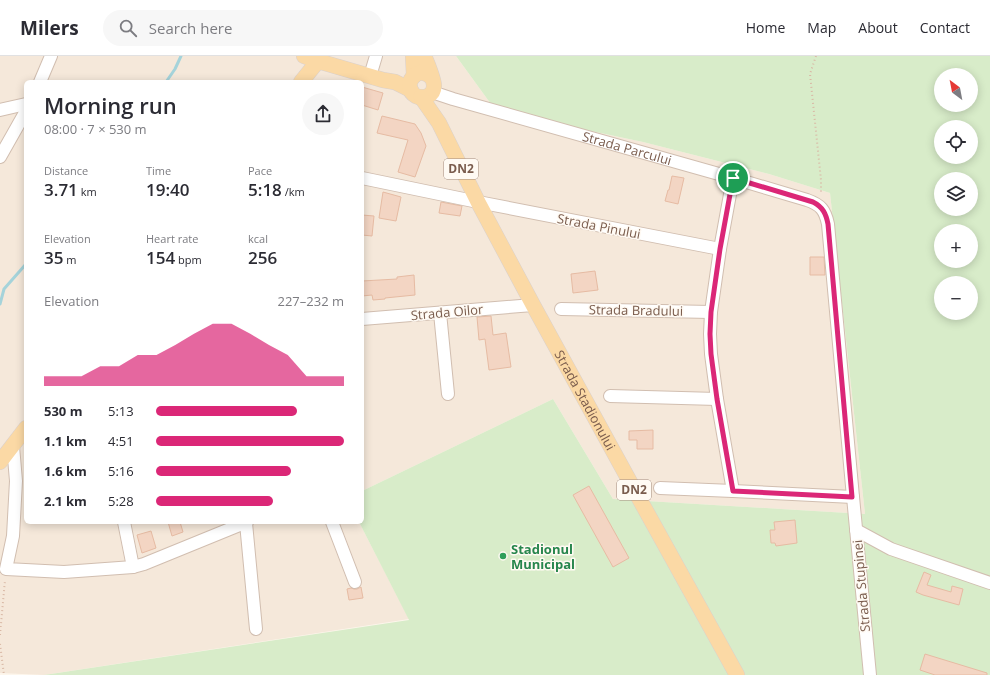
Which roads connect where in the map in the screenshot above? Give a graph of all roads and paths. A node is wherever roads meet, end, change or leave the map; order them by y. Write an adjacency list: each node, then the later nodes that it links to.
1 (51, 56): 9 (street)
2 (304, 56): 7 (main road, Strada Parcului)
3 (376, 56): 8 (street)
4 (413, 56): 11 (main road, DN2)
5 (424, 56): 11 (main road, DN2)
6 (816, 56): 19 (path)
7 (320, 59): 8 (main road, Strada Parcului); 10 (main road)
8 (370, 76): 11 (main road, Strada Parcului)
9 (41, 80)
10 (302, 80)
11 (422, 87): 17 (street, Strada Parcului); 18 (main road, Strada Stadionului / DN2)
12 (24, 104): 13 (street)
13 (0, 110)
14 (24, 114): 15 (street)
15 (0, 156)
16 (364, 178): 18 (street, Strada Pinului)
17 (733, 178): 19 (street, Strada Parcului); 20 (street)
18 (478, 202): 20 (street, Strada Pinului); 21 (main road, Strada Stadionului / DN2)
19 (821, 207): 34 (street, Strada Stupinei)
20 (720, 249): 23 (street)
21 (533, 305): 24 (street, Strada Oilor); 48 (main road, Strada Stadionului / DN2)
22 (562, 309): 23 (street, Strada Bradului)
23 (711, 312): 28 (street)
24 (440, 313): 25 (street, Strada Oilor); 26 (street)
25 (364, 320)
26 (448, 394)
27 (610, 396): 28 (street)
28 (717, 399): 33 (street)
29 (24, 431): 30 (main road)
30 (12, 446): 31 (main road); 41 (street)
31 (0, 462)
32 (660, 488): 33 (street)
33 (733, 491): 34 (street)
34 (852, 497): 39 (street, Strada Stupinei)
35 (124, 524): 40 (street)
36 (242, 524): 40 (street)
37 (247, 524): 44 (street)
38 (333, 524): 42 (street)
39 (856, 530): 43 (street); 49 (street, Strada Stupinei)
40 (133, 567): 41 (street)
41 (6, 569): 45 (path)
42 (355, 582)
43 (990, 583)
44 (256, 629)
45 (0, 635)
46 (0, 644): 47 (path)
47 (4, 675)
48 (737, 675)
49 (870, 675)

